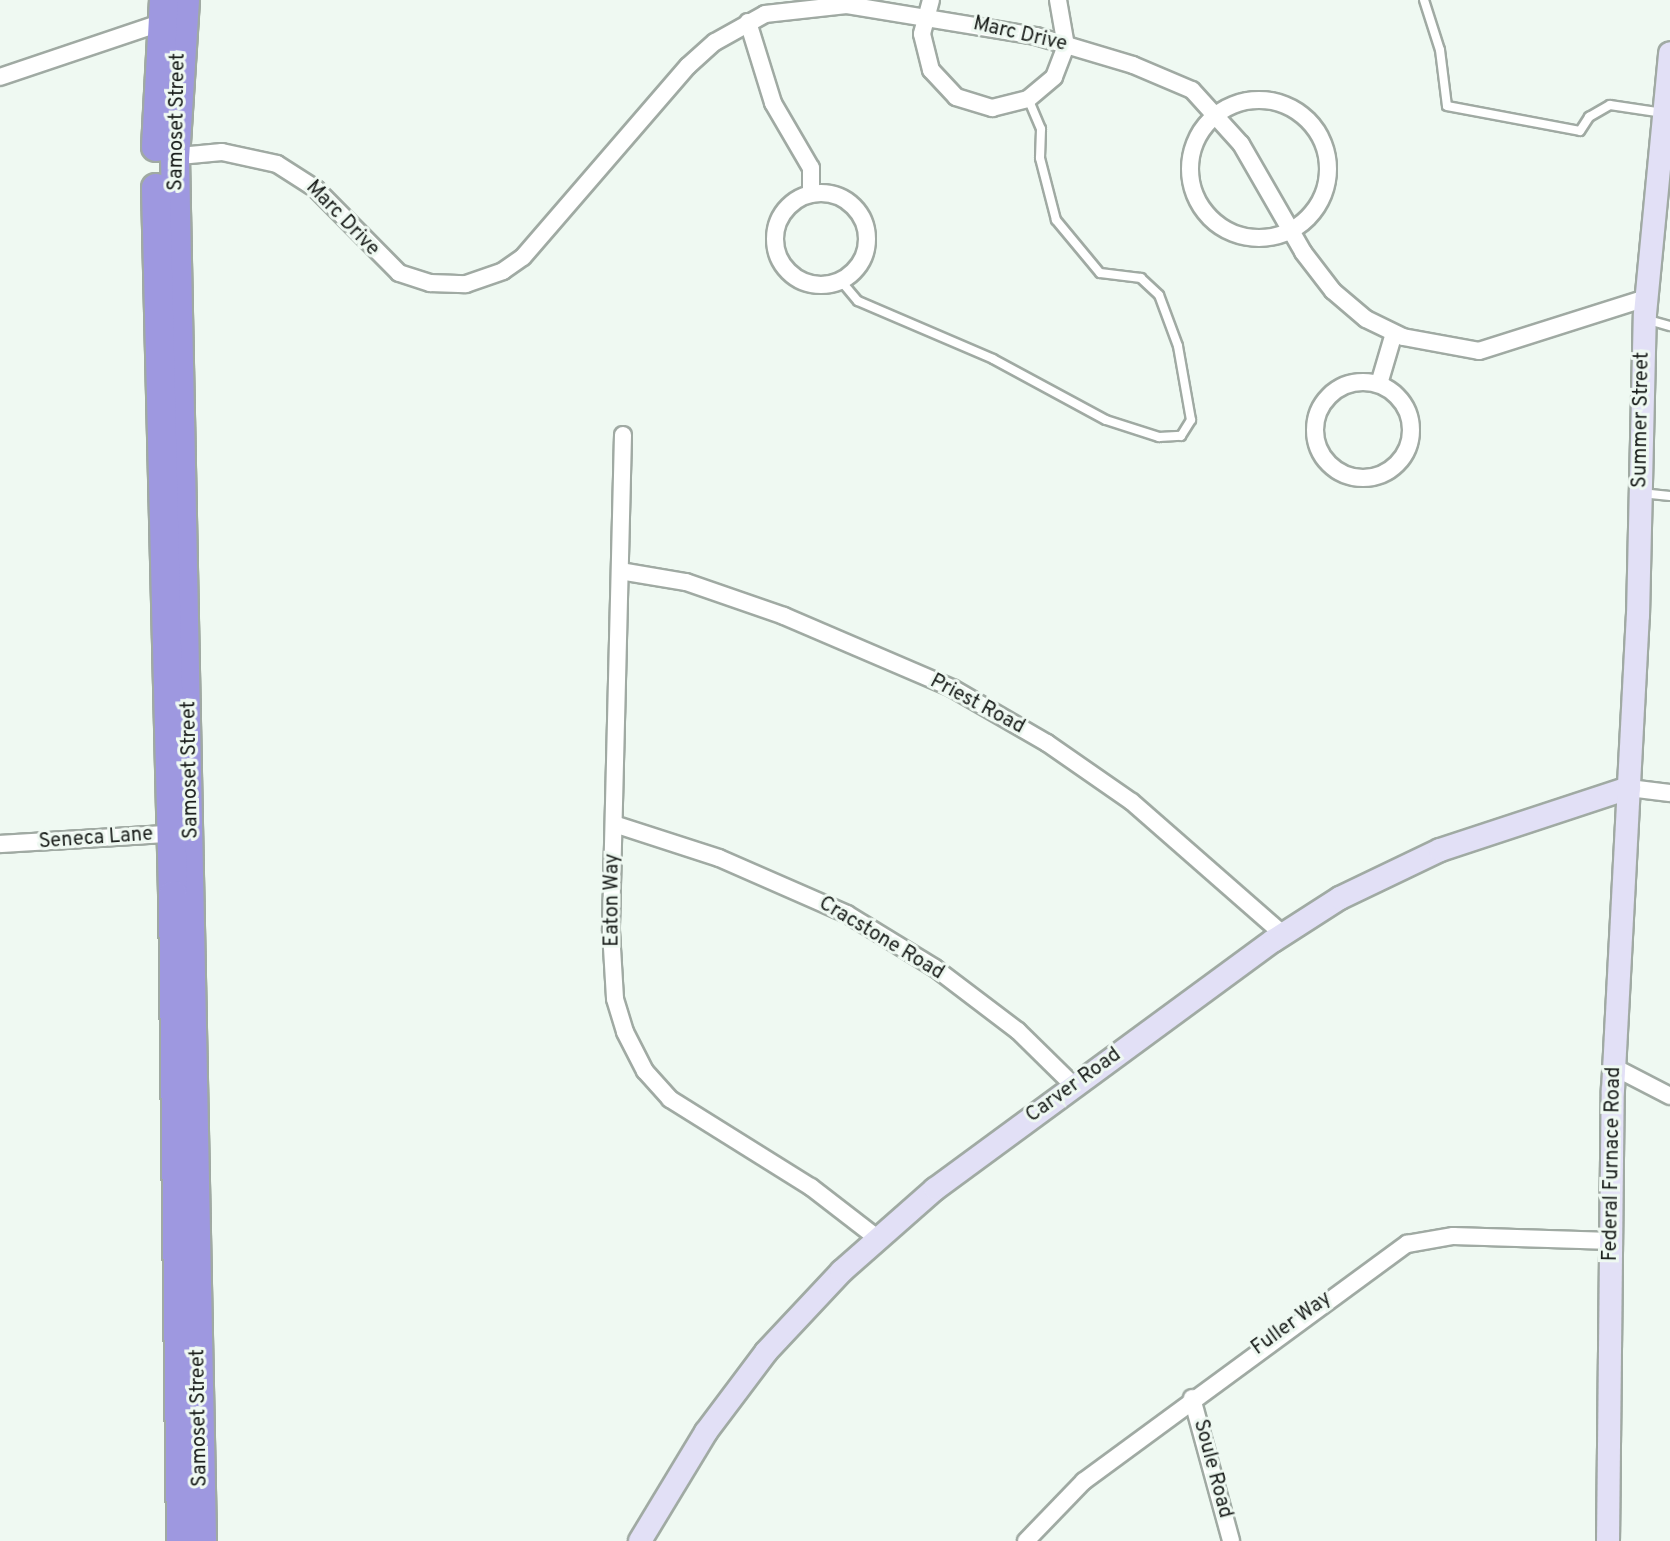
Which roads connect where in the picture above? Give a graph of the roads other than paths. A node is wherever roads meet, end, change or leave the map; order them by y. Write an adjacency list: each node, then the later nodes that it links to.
1 (1058, 0): 6 (street)
2 (1424, 0): 10 (lane)
3 (928, 8): 5 (street, Marc Drive); 6 (street, Marc Drive); 9 (street)
4 (174, 10): 8 (street); 12 (highway, Samoset Street)
5 (748, 22): 12 (street, Marc Drive); 13 (street)
6 (1066, 46): 9 (street); 11 (street, Marc Drive)
7 (1670, 53): 10 (main road, Summer Street)
8 (0, 77)
9 (1028, 99): 15 (lane)
10 (1663, 113): 16 (main road, Summer Street)
11 (1217, 115): 14 (street, Marc Drive); 14 (street); 14 (street)
12 (165, 156): 27 (highway, Samoset Street)
13 (811, 194): 15 (street); 15 (street)
14 (1292, 230): 18 (street, Marc Drive)
15 (841, 281)
16 (1645, 308): 17 (lane); 18 (street, Marc Drive); 21 (main road, Summer Street)
17 (1670, 326)
18 (1394, 333): 19 (street)
19 (1379, 384): 19 (street)
20 (623, 435): 23 (street, Eaton Way)
21 (1640, 493): 22 (lane); 24 (main road, Summer Street)
22 (1670, 496)
23 (620, 571): 26 (street, Eaton Way); 29 (street, Priest Road)
24 (1629, 788): 25 (street); 29 (main road, Carver Road); 30 (main road, Federal Furnace Road)
25 (1670, 793)
26 (614, 824): 31 (street, Cracstone Road); 33 (street, Eaton Way)
27 (182, 834): 28 (street, Seneca Lane); 36 (highway, Samoset Street); 37 (highway, Samoset Street)
28 (0, 844)
29 (1283, 934): 31 (main road, Carver Road)
30 (1614, 1067): 32 (street); 34 (main road, Federal Furnace Road)
31 (1074, 1086): 33 (main road, Carver Road)
32 (1670, 1096)
33 (877, 1238): 38 (main road, Carver Road)
34 (1612, 1241): 35 (street, Fuller Way); 41 (main road, Federal Furnace Road)
35 (1192, 1398): 39 (street, Fuller Way); 40 (street, Soule Road)
36 (181, 1541)
37 (202, 1541)
38 (640, 1541)
39 (1026, 1541)
40 (1231, 1541)
41 (1608, 1541)

